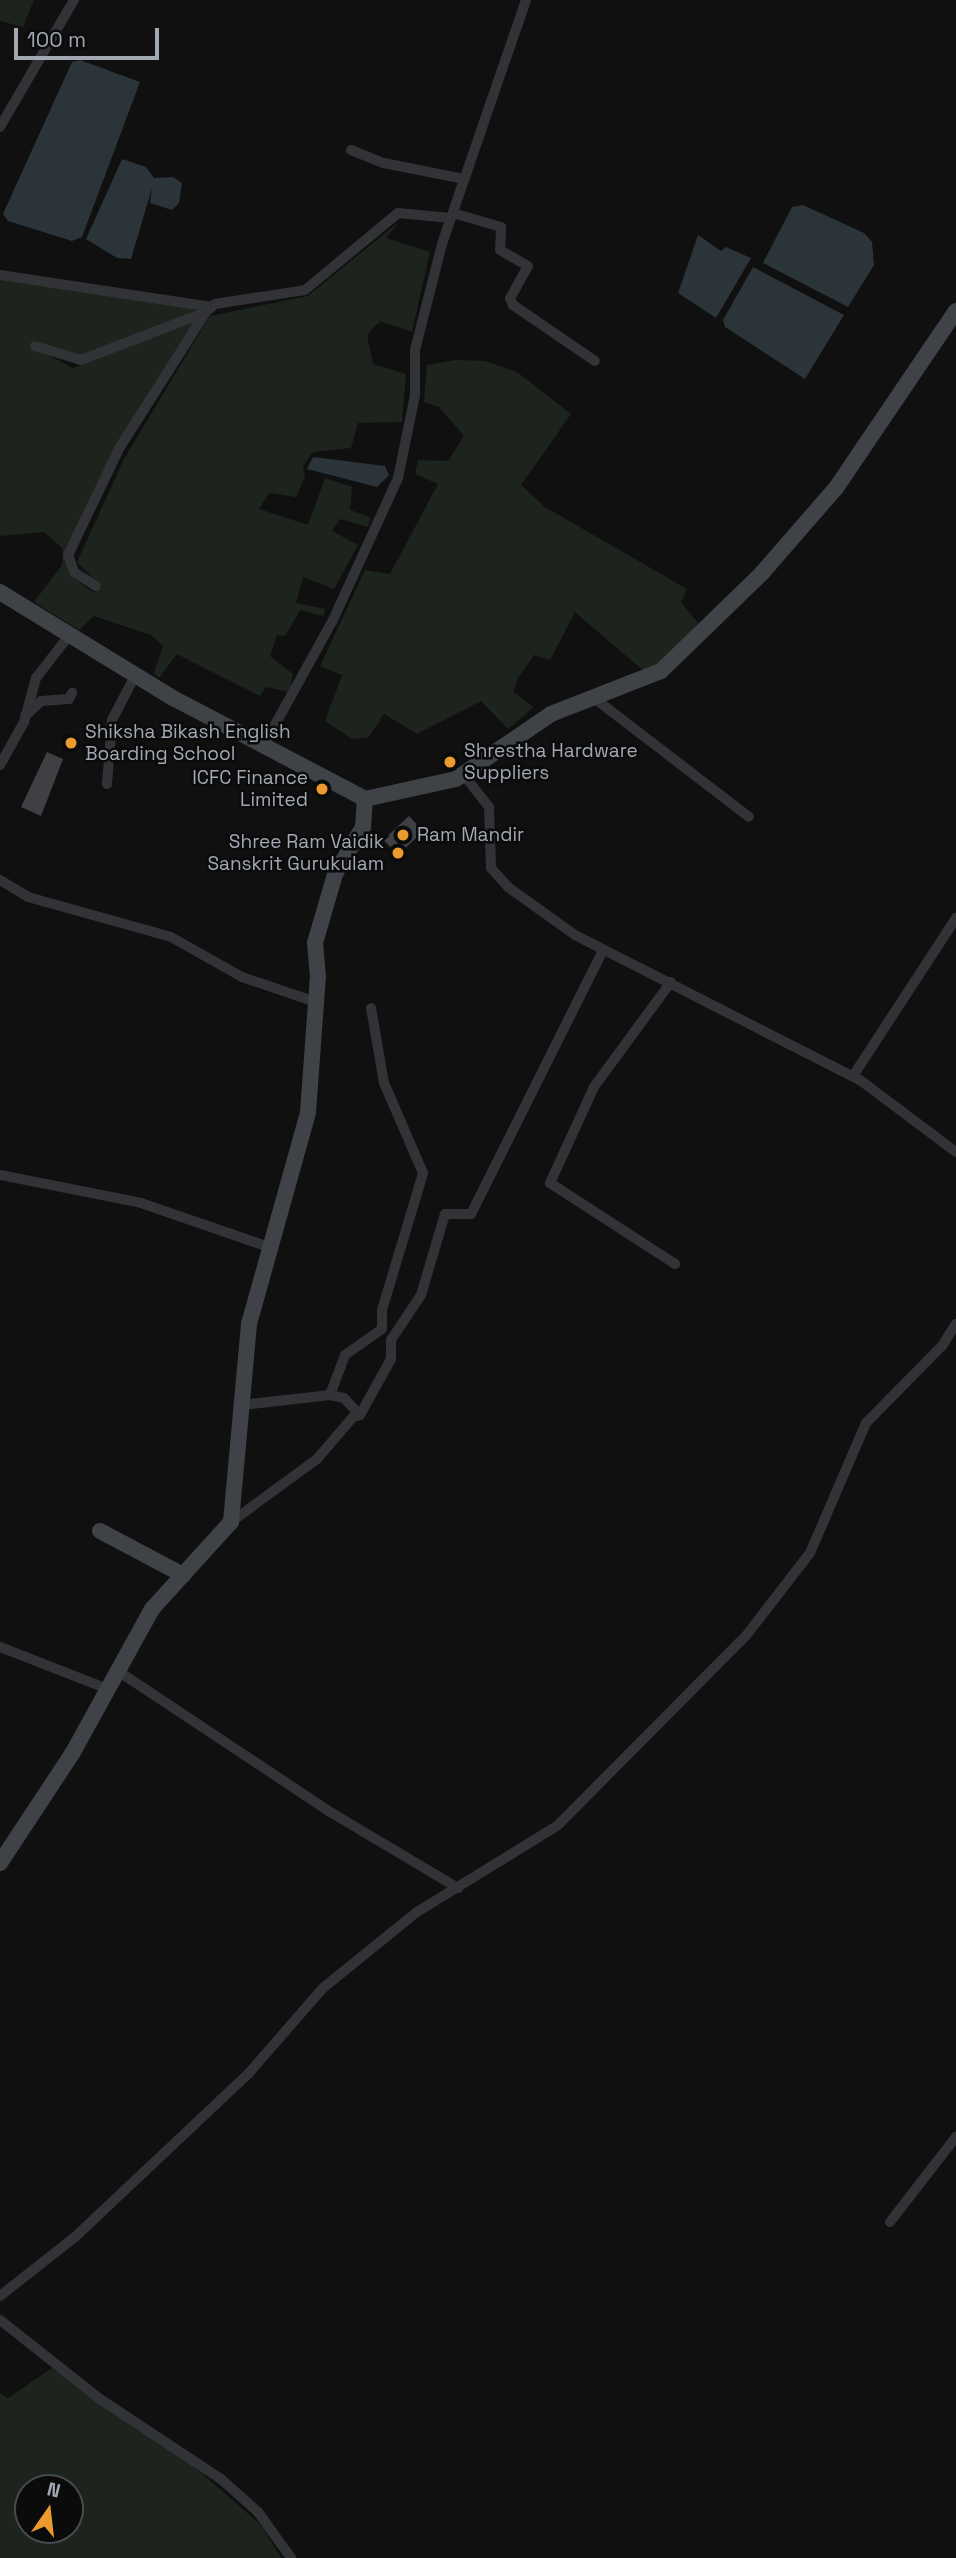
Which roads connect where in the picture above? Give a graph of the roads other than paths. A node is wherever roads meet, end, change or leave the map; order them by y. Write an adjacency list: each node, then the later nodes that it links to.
1 (74, 0): 3 (street)
2 (526, 0): 5 (street)
3 (0, 127)
4 (351, 150): 5 (street)
5 (464, 179): 6 (street)
6 (452, 216): 8 (street); 11 (street); 19 (street)
7 (0, 275): 8 (street)
8 (209, 309): 10 (street); 12 (street)
9 (956, 311): 17 (street)
10 (35, 346)
11 (595, 361)
12 (96, 586)
13 (0, 592): 14 (street)
14 (67, 638): 15 (street); 18 (street)
15 (135, 676): 19 (street); 22 (street)
16 (72, 693): 18 (street)
17 (594, 698): 21 (street); 24 (street)
18 (24, 718): 20 (street)
19 (265, 743): 23 (street)
20 (0, 765)
21 (463, 774): 23 (street); 27 (street)
22 (107, 784)
23 (365, 799): 29 (street)
24 (749, 817)
25 (0, 880): 29 (street)
26 (956, 918): 31 (street)
27 (603, 950): 28 (street); 39 (street)
28 (671, 982): 31 (street); 35 (street)
29 (316, 1002): 34 (street)
30 (371, 1008): 37 (street)
31 (853, 1076): 32 (street)
32 (956, 1152)
33 (0, 1175): 34 (street)
34 (272, 1248): 38 (street)
35 (675, 1264)
36 (956, 1324): 47 (street)
37 (330, 1395): 38 (street); 39 (street)
38 (242, 1405): 40 (street)
39 (360, 1415): 40 (street)
40 (231, 1522): 42 (street)
41 (100, 1531): 42 (street)
42 (183, 1575): 44 (street)
43 (0, 1647): 45 (street)
44 (118, 1671): 45 (street); 47 (street)
45 (108, 1689): 46 (street)
46 (0, 1861)
47 (458, 1888): 50 (street)
48 (956, 2137): 49 (street)
49 (890, 2222)
50 (0, 2297)
51 (0, 2320): 52 (street)
52 (291, 2558)

